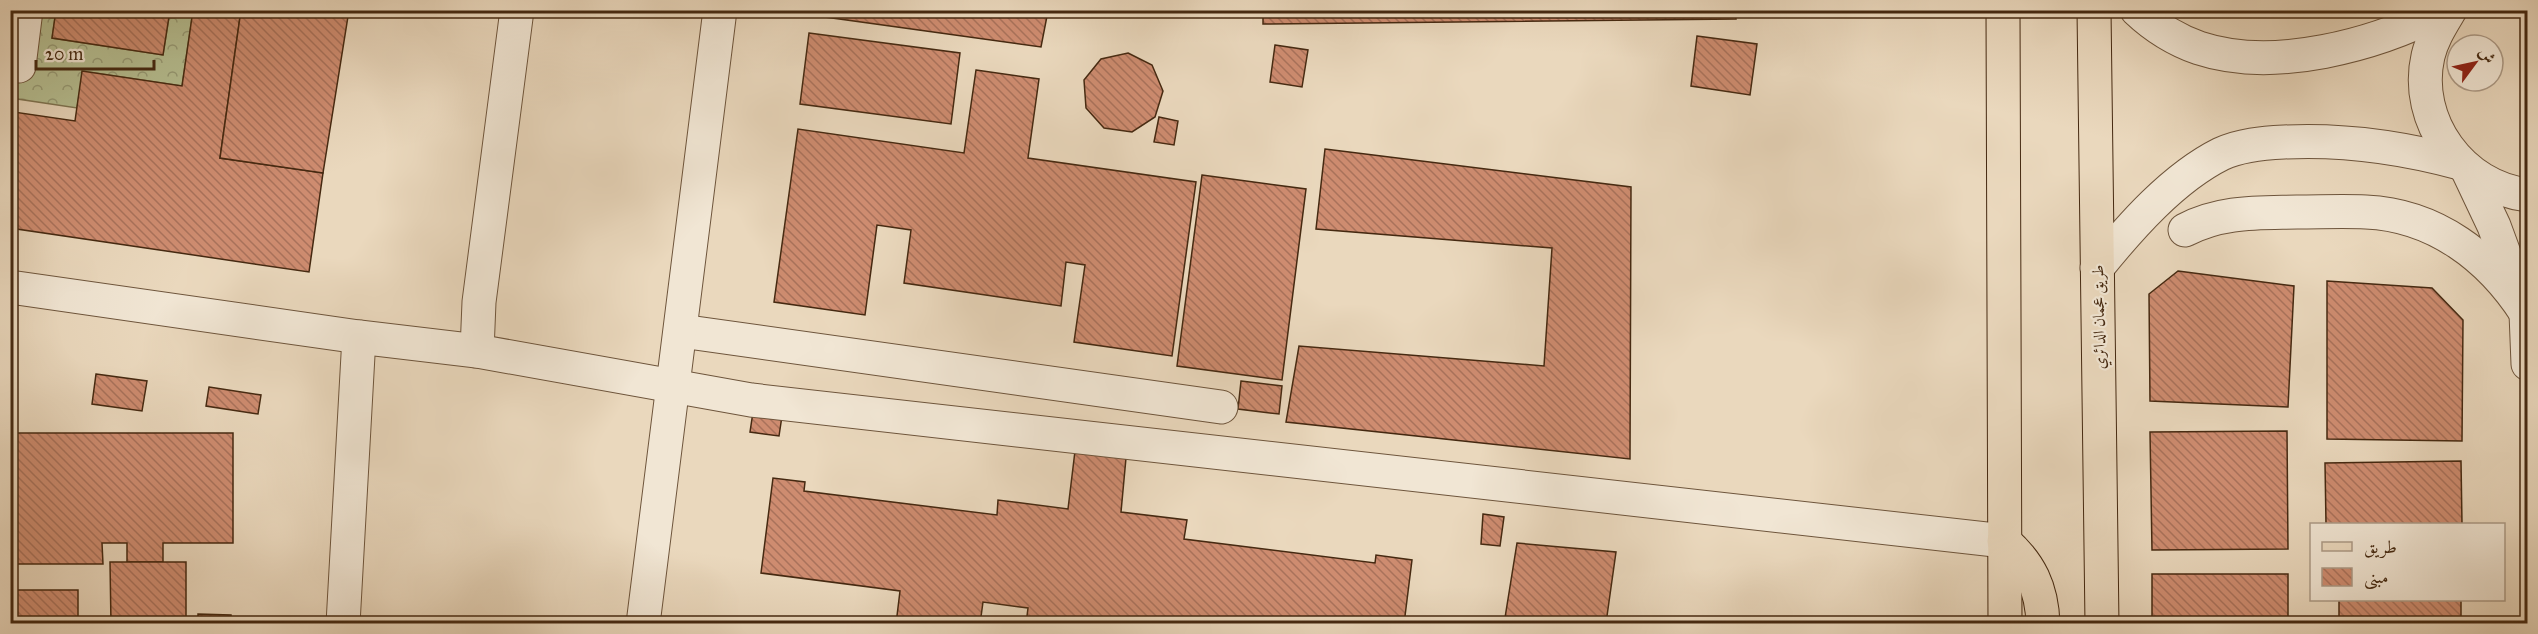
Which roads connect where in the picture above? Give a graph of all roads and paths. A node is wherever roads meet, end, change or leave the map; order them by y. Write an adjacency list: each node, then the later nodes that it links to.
1 (26, 10): 9 (street)
2 (517, 10): 18 (street)
3 (720, 10): 16 (street)
4 (2004, 10): 22 (main road)
5 (2094, 10): 13 (main road, طريق عجمان الدائري)
6 (2137, 10): 7 (street)
7 (2443, 10)
8 (2450, 10): 10 (street)
9 (19, 66)
10 (2464, 167): 11 (street); 13 (street); 15 (street)
11 (2528, 195)
12 (2185, 230): 15 (street)
13 (2097, 268): 27 (main road, طريق عجمان الدائري)
14 (10, 287): 17 (street)
15 (2527, 311): 19 (street)
16 (681, 331): 20 (street); 21 (street)
17 (359, 337): 18 (street); 23 (street)
18 (477, 351): 20 (street)
19 (2528, 364)
20 (674, 386): 22 (street); 24 (street)
21 (1221, 407)
22 (2004, 541): 25 (main road); 26 (main road)
23 (343, 624)
24 (644, 624)
25 (2005, 624)
26 (2043, 624)
27 (2102, 624)

